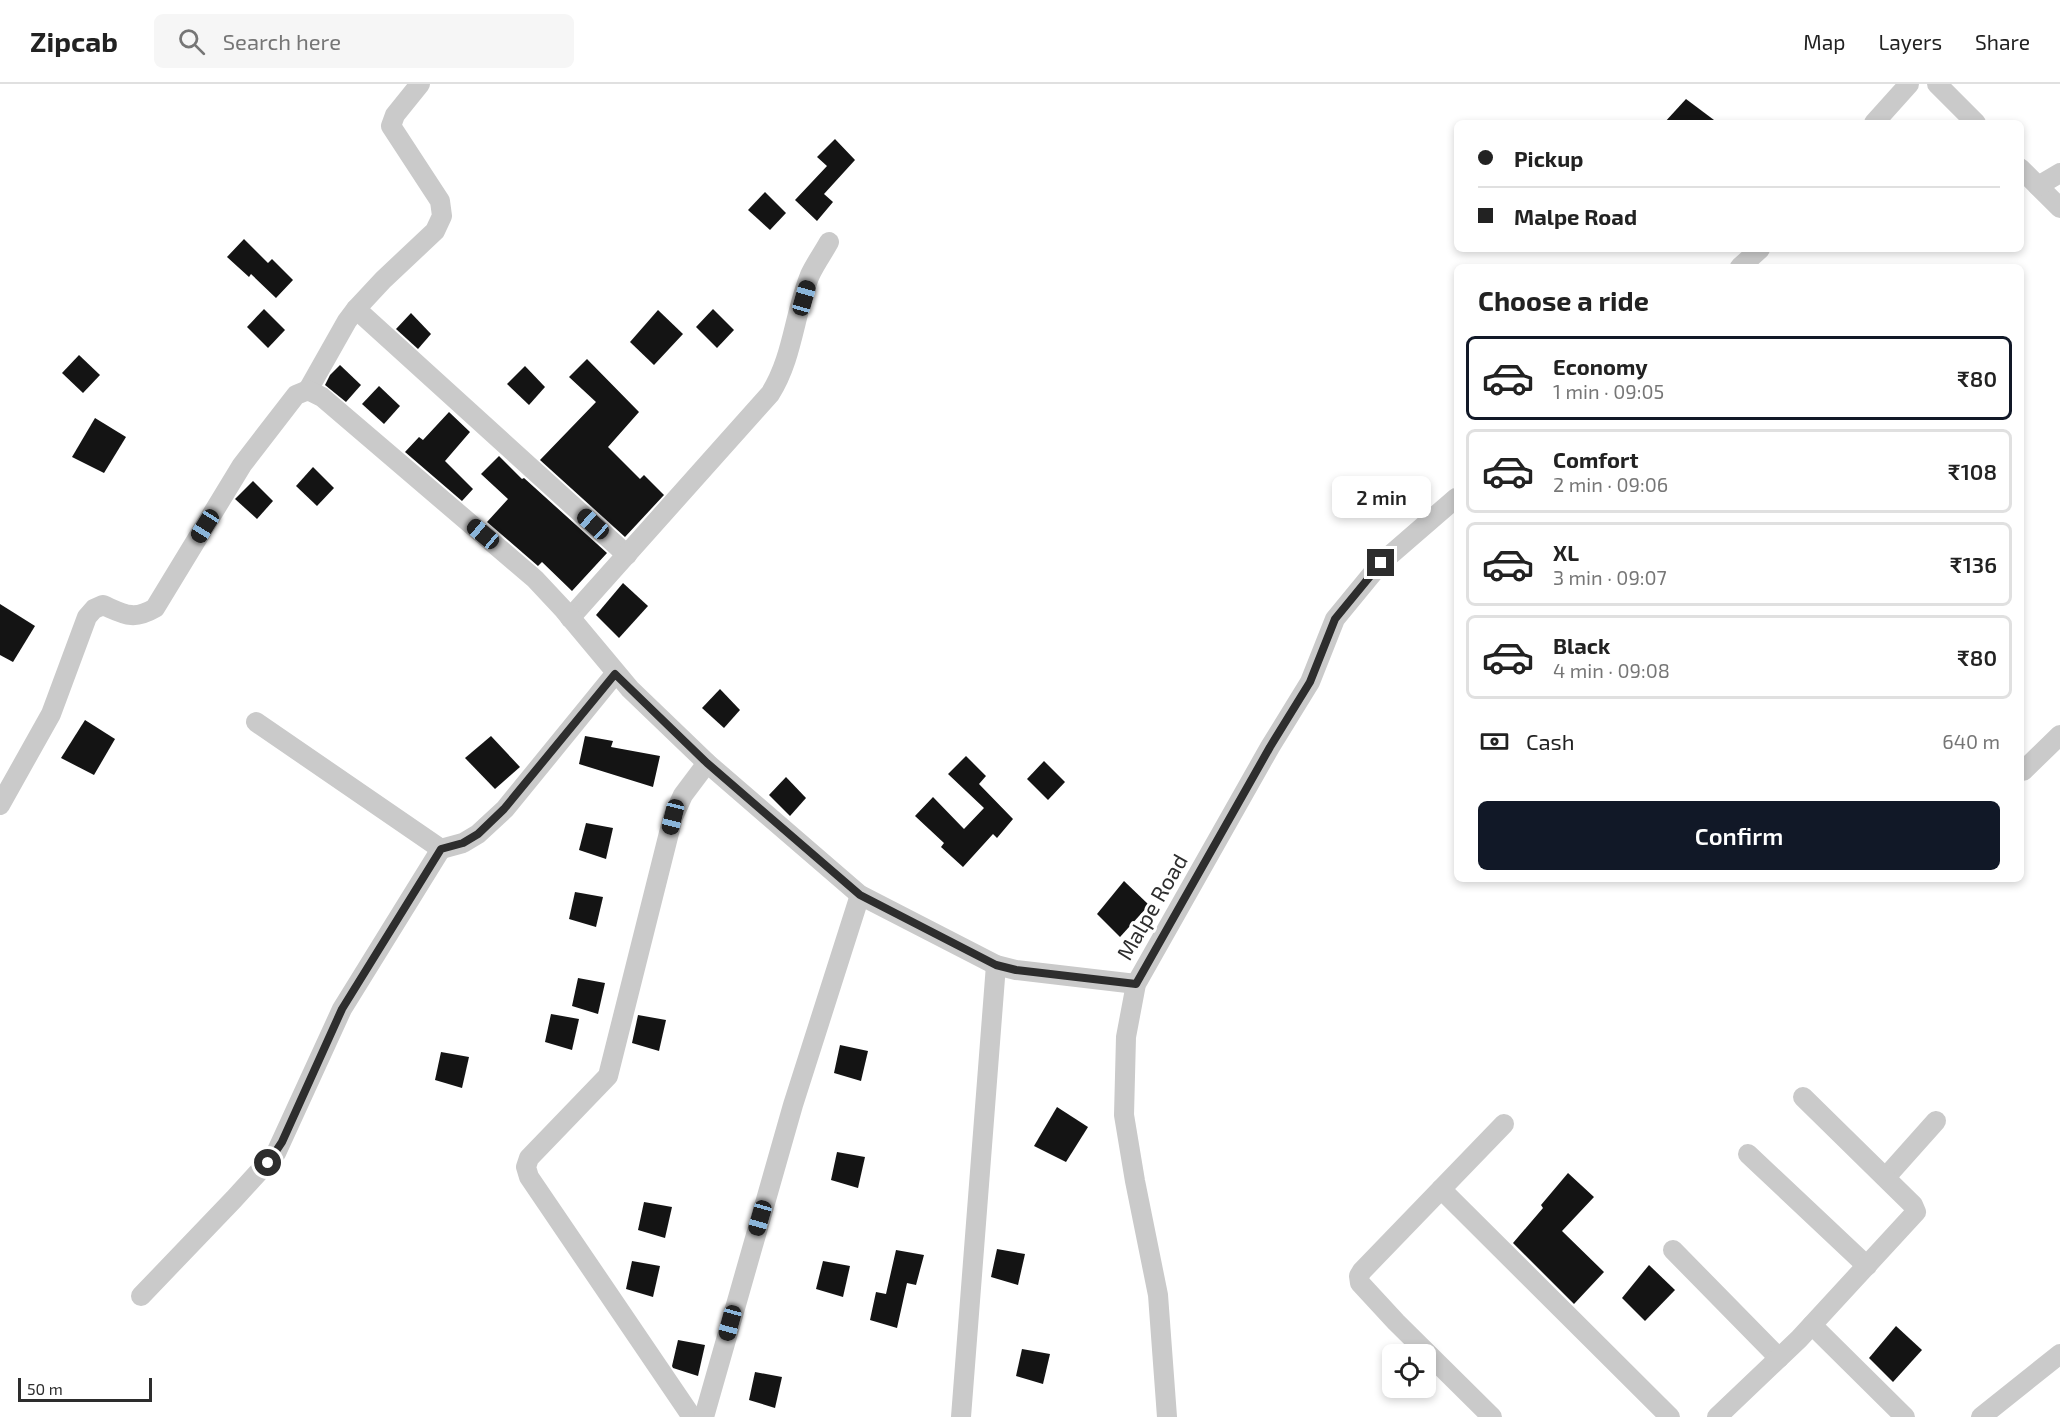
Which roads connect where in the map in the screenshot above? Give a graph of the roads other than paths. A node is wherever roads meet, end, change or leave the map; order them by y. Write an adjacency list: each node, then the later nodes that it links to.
1 (420, 84): 13 (street)
2 (1908, 84): 4 (street)
3 (1937, 84): 5 (street)
4 (1877, 120)
5 (1973, 120)
6 (2024, 172): 8 (street)
7 (2060, 173): 8 (street)
8 (2038, 186): 9 (street)
9 (2060, 208)
10 (829, 242): 16 (street)
11 (1757, 252): 12 (street)
12 (1743, 264)
13 (356, 309): 14 (street); 16 (street)
14 (308, 390): 17 (street); 23 (street)
15 (1454, 500): 27 (street, Malpe Road)
16 (627, 555): 17 (street)
17 (570, 618): 18 (street)
18 (615, 674): 21 (street); 24 (street)
19 (256, 722): 24 (street)
20 (2060, 735): 22 (street)
21 (707, 763): 25 (street); 40 (street)
22 (2024, 770)
23 (0, 805)
24 (441, 849): 36 (street)
25 (860, 895): 26 (street); 41 (street)
26 (996, 965): 27 (street); 42 (street)
27 (1136, 984): 43 (street, Malpe Road)
28 (1803, 1097): 32 (street)
29 (1936, 1121): 32 (street)
30 (1504, 1124): 33 (street)
31 (1748, 1154): 35 (street)
32 (1886, 1177): 35 (street)
33 (1441, 1189): 44 (street); 45 (street)
34 (1673, 1250): 39 (street)
35 (1867, 1266): 37 (street)
36 (141, 1296)
37 (1812, 1325): 39 (street); 47 (street)
38 (2060, 1354): 48 (street)
39 (1779, 1358): 46 (street)
40 (692, 1417)
41 (704, 1417)
42 (961, 1417)
43 (1167, 1417)
44 (1492, 1417)
45 (1670, 1417)
46 (1717, 1417)
47 (1905, 1417)
48 (1981, 1417)

